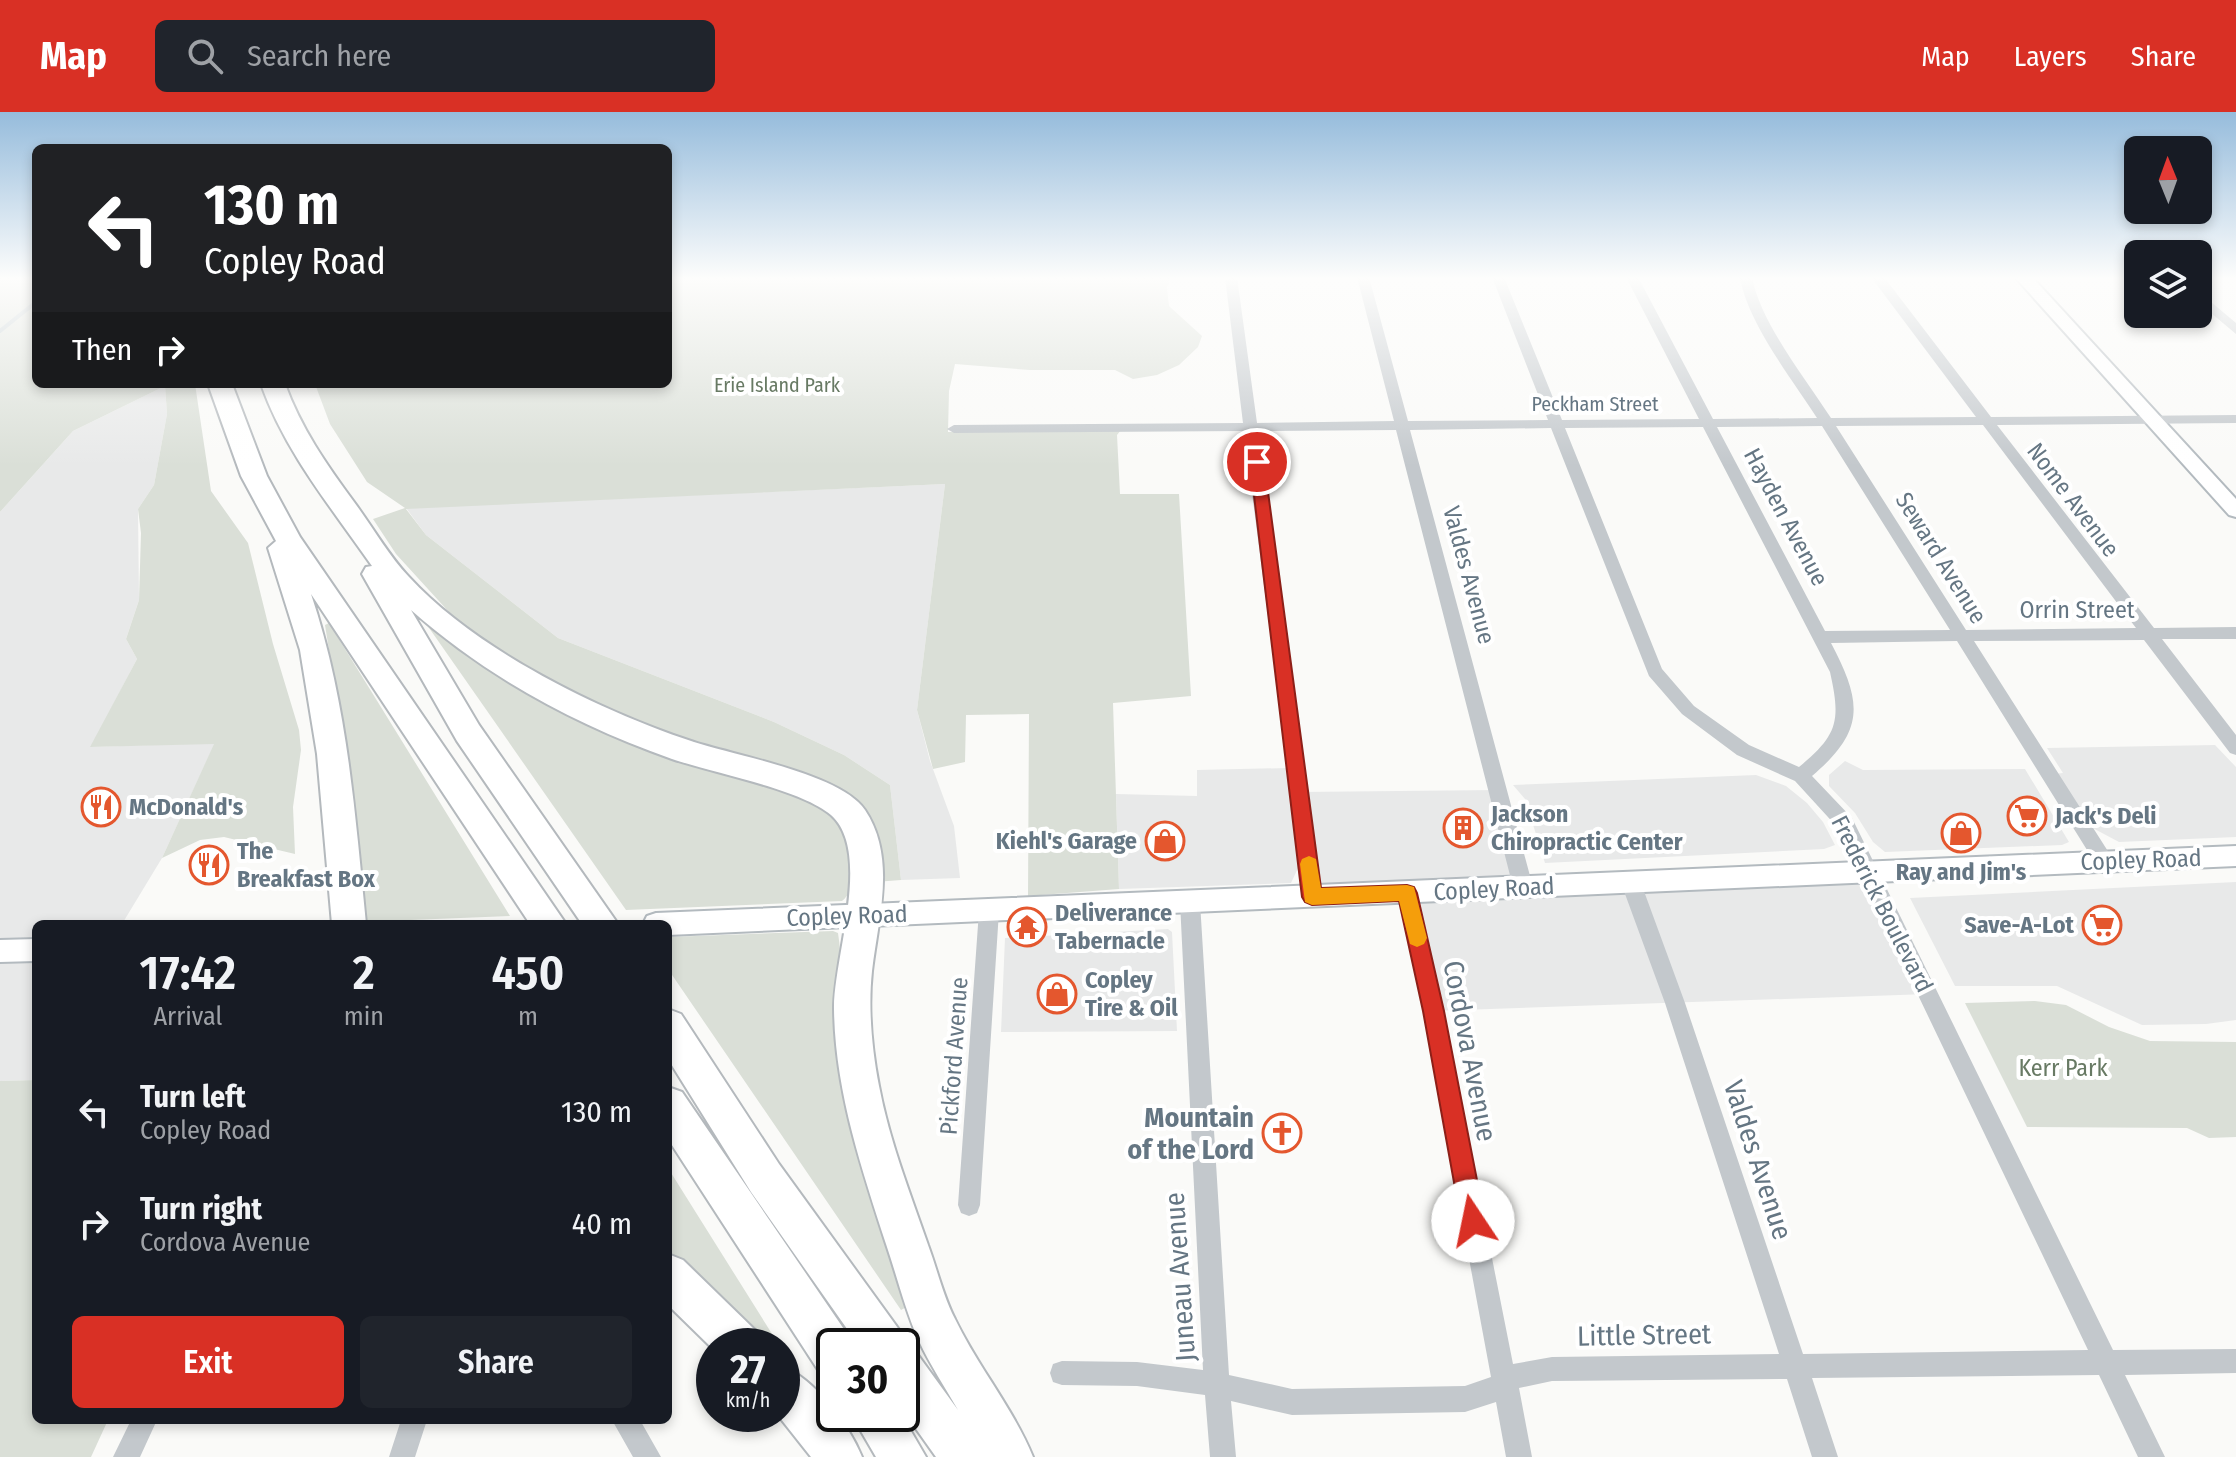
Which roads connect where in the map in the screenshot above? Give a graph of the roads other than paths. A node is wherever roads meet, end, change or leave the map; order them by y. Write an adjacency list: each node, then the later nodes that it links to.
1 (1240, 340): 17 (street)
2 (1379, 340): 16 (street, Valdes Avenue)
3 (1522, 340): 13 (street, Frederick Boulevard)
4 (1664, 340): 14 (street, Hayden Avenue)
5 (1774, 340): 15 (street, Seward Avenue)
6 (1924, 340): 12 (street, Nome Avenue)
7 (2080, 340): 11 (main road)
8 (221, 388): 20 (highway)
9 (274, 388): 19 (highway)
10 (2236, 419): 11 (street, Peckham Street)
11 (2154, 421): 12 (street, Peckham Street); 21 (main road)
12 (1985, 422): 15 (street, Peckham Street); 23 (street, Nome Avenue)
13 (1554, 423): 14 (street, Peckham Street); 16 (street, Peckham Street); 27 (street, Frederick Boulevard)
14 (1707, 423): 15 (street, Peckham Street); 25 (street, Hayden Avenue)
15 (1827, 423): 24 (street, Seward Avenue)
16 (1401, 425): 17 (street, Peckham Street); 32 (street, Valdes Avenue)
17 (1252, 426): 18 (street, Peckham Street); 34 (street)
18 (954, 429)
19 (314, 465): 37 (highway); 40 (highway)
20 (269, 507): 38 (highway); 39 (highway)
21 (2236, 511)
22 (2236, 633): 23 (street, Orrin Street)
23 (2148, 634): 24 (street, Orrin Street); 26 (street, Nome Avenue)
24 (1962, 636): 25 (street, Orrin Street); 29 (street, Seward Avenue)
25 (1822, 637): 27 (street, Hayden Avenue)
26 (2236, 748)
27 (1801, 776): 30 (street, Frederick Boulevard)
28 (2236, 856): 29 (main road, Copley Road)
29 (2104, 861): 30 (main road, Copley Road)
30 (1866, 871): 31 (main road, Copley Road); 51 (street, Frederick Boulevard)
31 (1631, 883): 32 (main road, Copley Road); 53 (street, Valdes Avenue)
32 (1523, 887): 33 (main road, Copley Road)
33 (1407, 893): 34 (main road, Copley Road); 55 (street, Cordova Avenue)
34 (1312, 897): 35 (main road, Copley Road)
35 (1190, 902): 36 (main road, Copley Road); 56 (street, Juneau Avenue)
36 (989, 911): 37 (main road, Copley Road); 46 (street, Pickford Avenue)
37 (864, 916): 41 (main road, Copley Road); 69 (highway)
38 (349, 920)
39 (546, 920)
40 (598, 920)
41 (672, 923)
42 (32, 950): 43 (main road)
43 (0, 951)
44 (672, 1032): 50 (highway)
45 (672, 1111): 49 (highway)
46 (969, 1205)
47 (672, 1279): 48 (highway)
48 (722, 1328)
49 (817, 1328)
50 (872, 1328)
51 (2107, 1361): 52 (street, Little Street); 53 (street, Little Street); 73 (street, Frederick Boulevard)
52 (2236, 1361)
53 (1794, 1365): 55 (street, Little Street); 72 (street, Valdes Avenue)
54 (1062, 1373): 56 (street, Little Street)
55 (1504, 1383): 56 (street, Little Street); 71 (street, Cordova Avenue)
56 (1218, 1387): 70 (street, Juneau Avenue)
57 (920, 1396): 68 (highway)
58 (800, 1405): 66 (highway)
59 (142, 1424): 64 (street)
60 (413, 1424): 65 (street)
61 (628, 1424): 63 (street)
62 (886, 1432): 67 (highway)
63 (646, 1452)
64 (126, 1457)
65 (402, 1457)
66 (839, 1457)
67 (903, 1457)
68 (964, 1457)
69 (1010, 1457)
70 (1223, 1457)
71 (1519, 1457)
72 (1825, 1457)
73 (2152, 1457)

